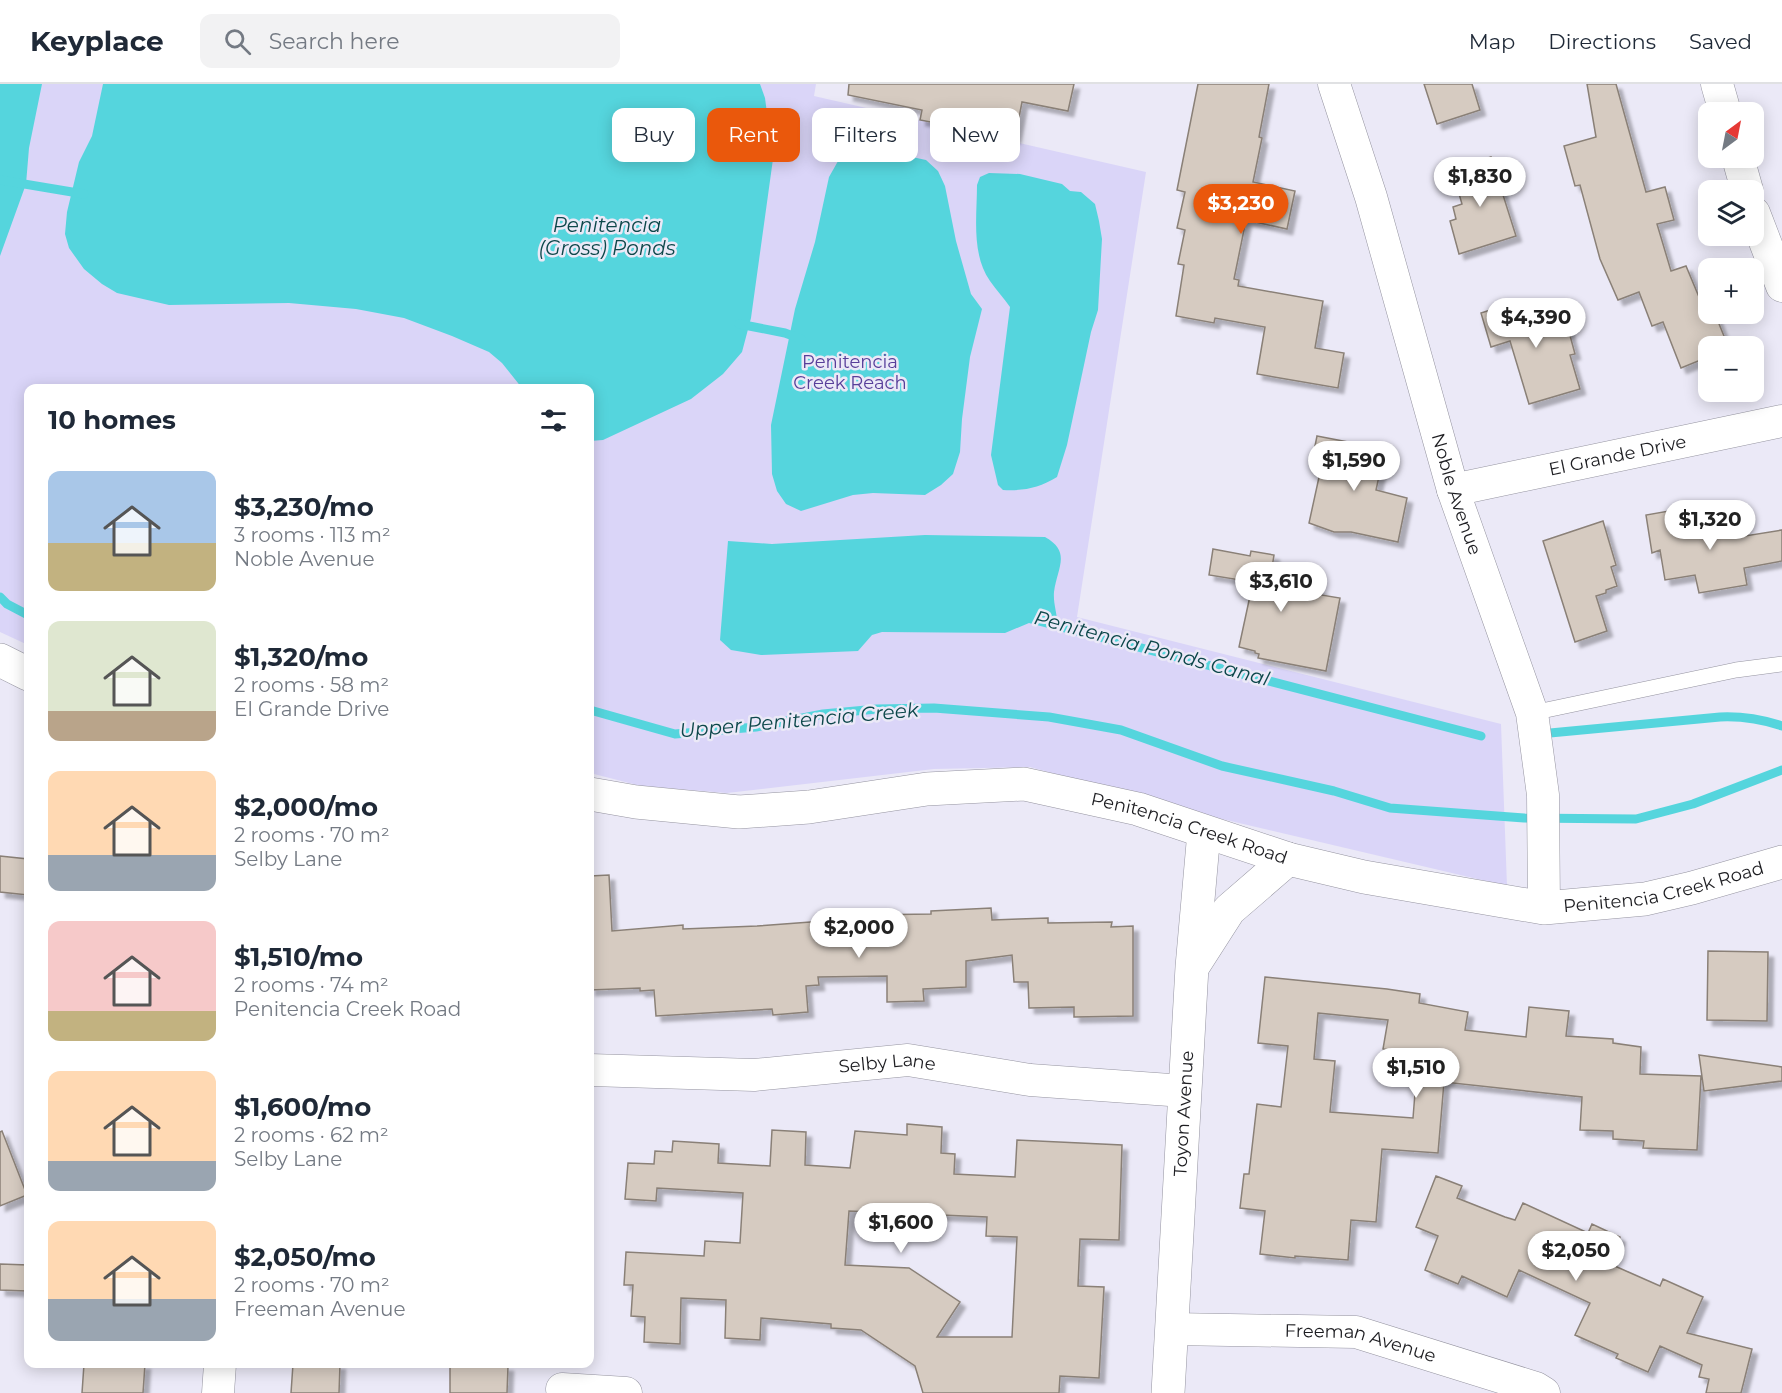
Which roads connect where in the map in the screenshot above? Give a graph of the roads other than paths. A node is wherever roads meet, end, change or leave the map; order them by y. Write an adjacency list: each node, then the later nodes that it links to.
1 (1334, 84): 7 (street, Noble Avenue)
2 (1717, 84): 3 (street)
3 (1722, 102)
4 (1764, 239): 5 (street)
5 (1782, 286)
6 (1782, 421): 7 (street, El Grande Drive)
7 (1453, 490): 11 (street, Noble Avenue)
8 (0, 660): 10 (street)
9 (1782, 664): 11 (lane)
10 (24, 672)
11 (1532, 713): 16 (street, Noble Avenue)
12 (594, 795): 13 (street, Penitencia Creek Road)
13 (1204, 832): 14 (street, Penitencia Creek Road); 17 (street, Toyon Avenue)
14 (1288, 859): 16 (street, Penitencia Creek Road); 17 (street)
15 (1782, 862): 16 (street, Penitencia Creek Road)
16 (1544, 908)
17 (1192, 967): 19 (street, Toyon Avenue)
18 (594, 1070): 19 (street, Selby Lane)
19 (1184, 1091): 20 (street, Toyon Avenue)
20 (1172, 1329): 25 (street, Toyon Avenue); 26 (street, Freeman Avenue)
21 (220, 1368): 23 (street)
22 (563, 1382): 24 (street)
23 (218, 1393)
24 (626, 1393)
25 (1168, 1393)
26 (1544, 1393)

